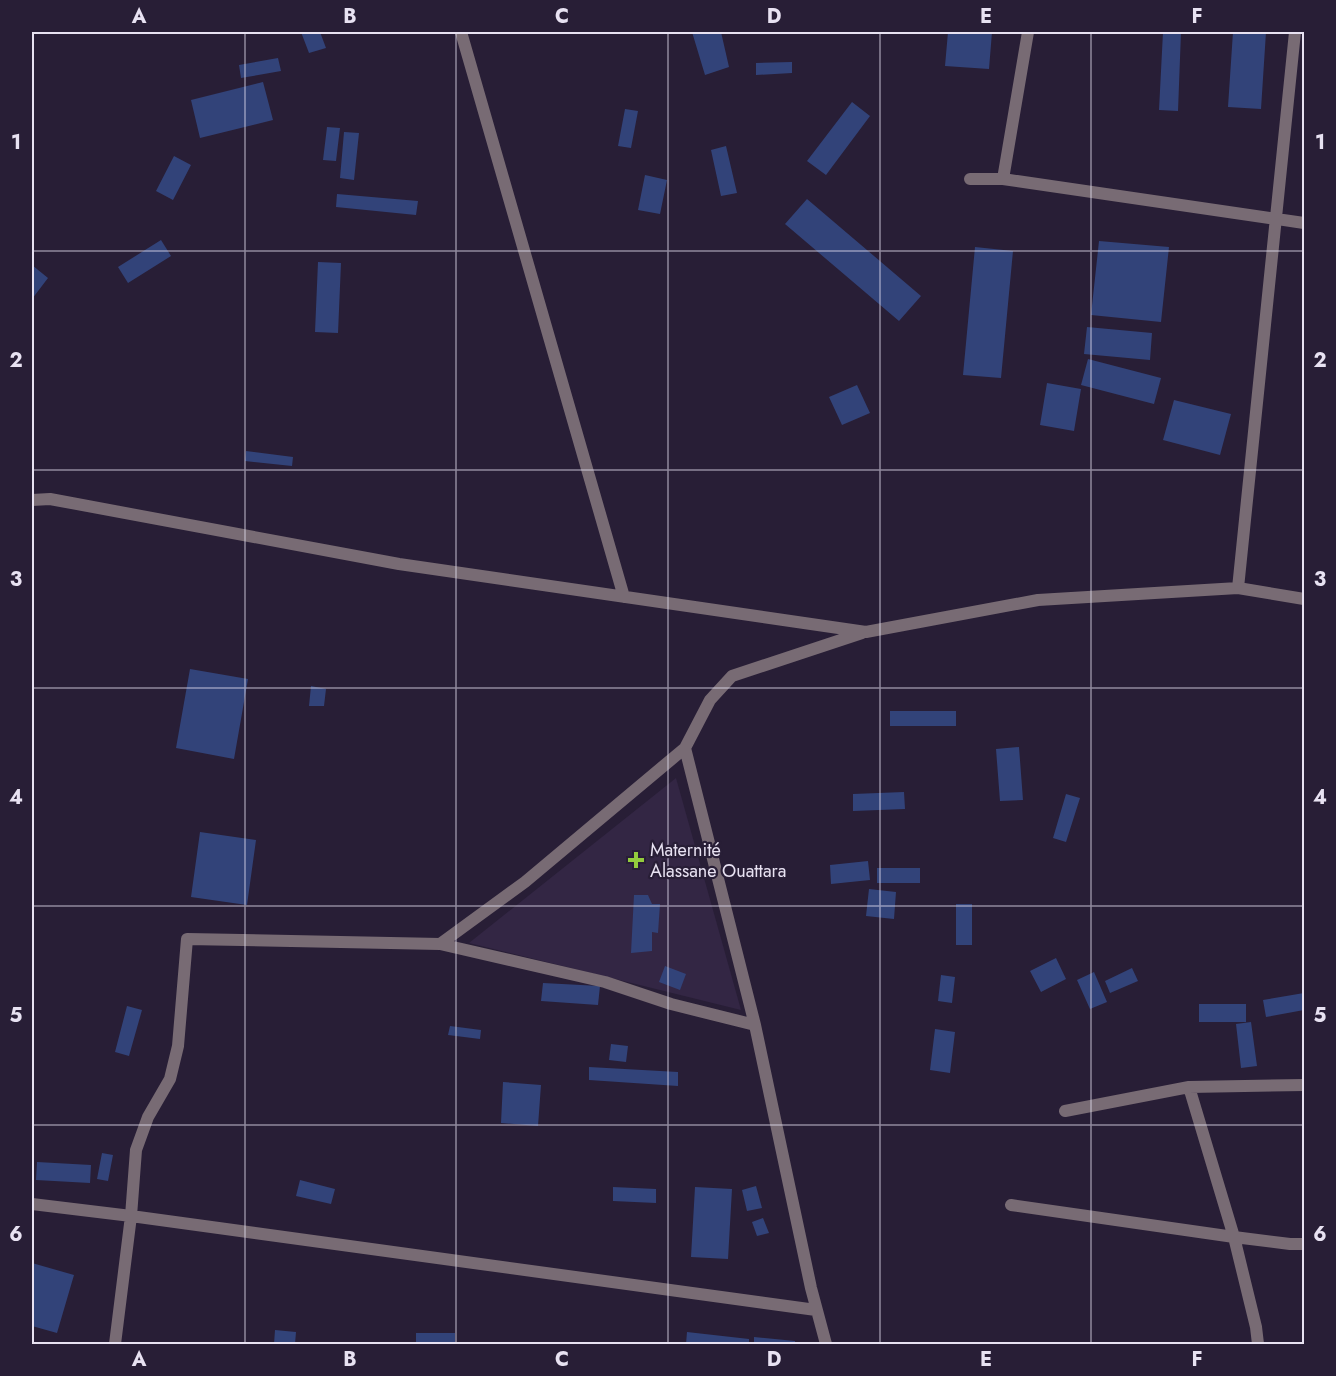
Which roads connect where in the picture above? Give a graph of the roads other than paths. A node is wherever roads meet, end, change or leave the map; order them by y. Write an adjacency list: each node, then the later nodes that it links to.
1 (461, 32): 10 (street)
2 (1028, 32): 5 (street)
3 (1295, 32): 6 (street)
4 (970, 179): 5 (street)
5 (1003, 179): 6 (street)
6 (1276, 220): 7 (street); 9 (street)
7 (1305, 223)
8 (32, 500): 10 (street)
9 (1238, 588): 11 (street); 12 (street)
10 (624, 597): 12 (street)
11 (1305, 599)
12 (866, 632): 13 (street)
13 (685, 748): 14 (street); 15 (street)
14 (440, 944): 15 (street); 21 (street)
15 (755, 1025): 24 (street)
16 (1305, 1085): 17 (street)
17 (1189, 1087): 18 (street); 22 (street)
18 (1065, 1111)
19 (32, 1204): 21 (street)
20 (1011, 1205): 22 (street)
21 (131, 1216): 24 (street); 25 (street)
22 (1234, 1237): 23 (street); 27 (street)
23 (1305, 1244)
24 (816, 1310): 26 (street)
25 (115, 1344)
26 (826, 1344)
27 (1258, 1344)

